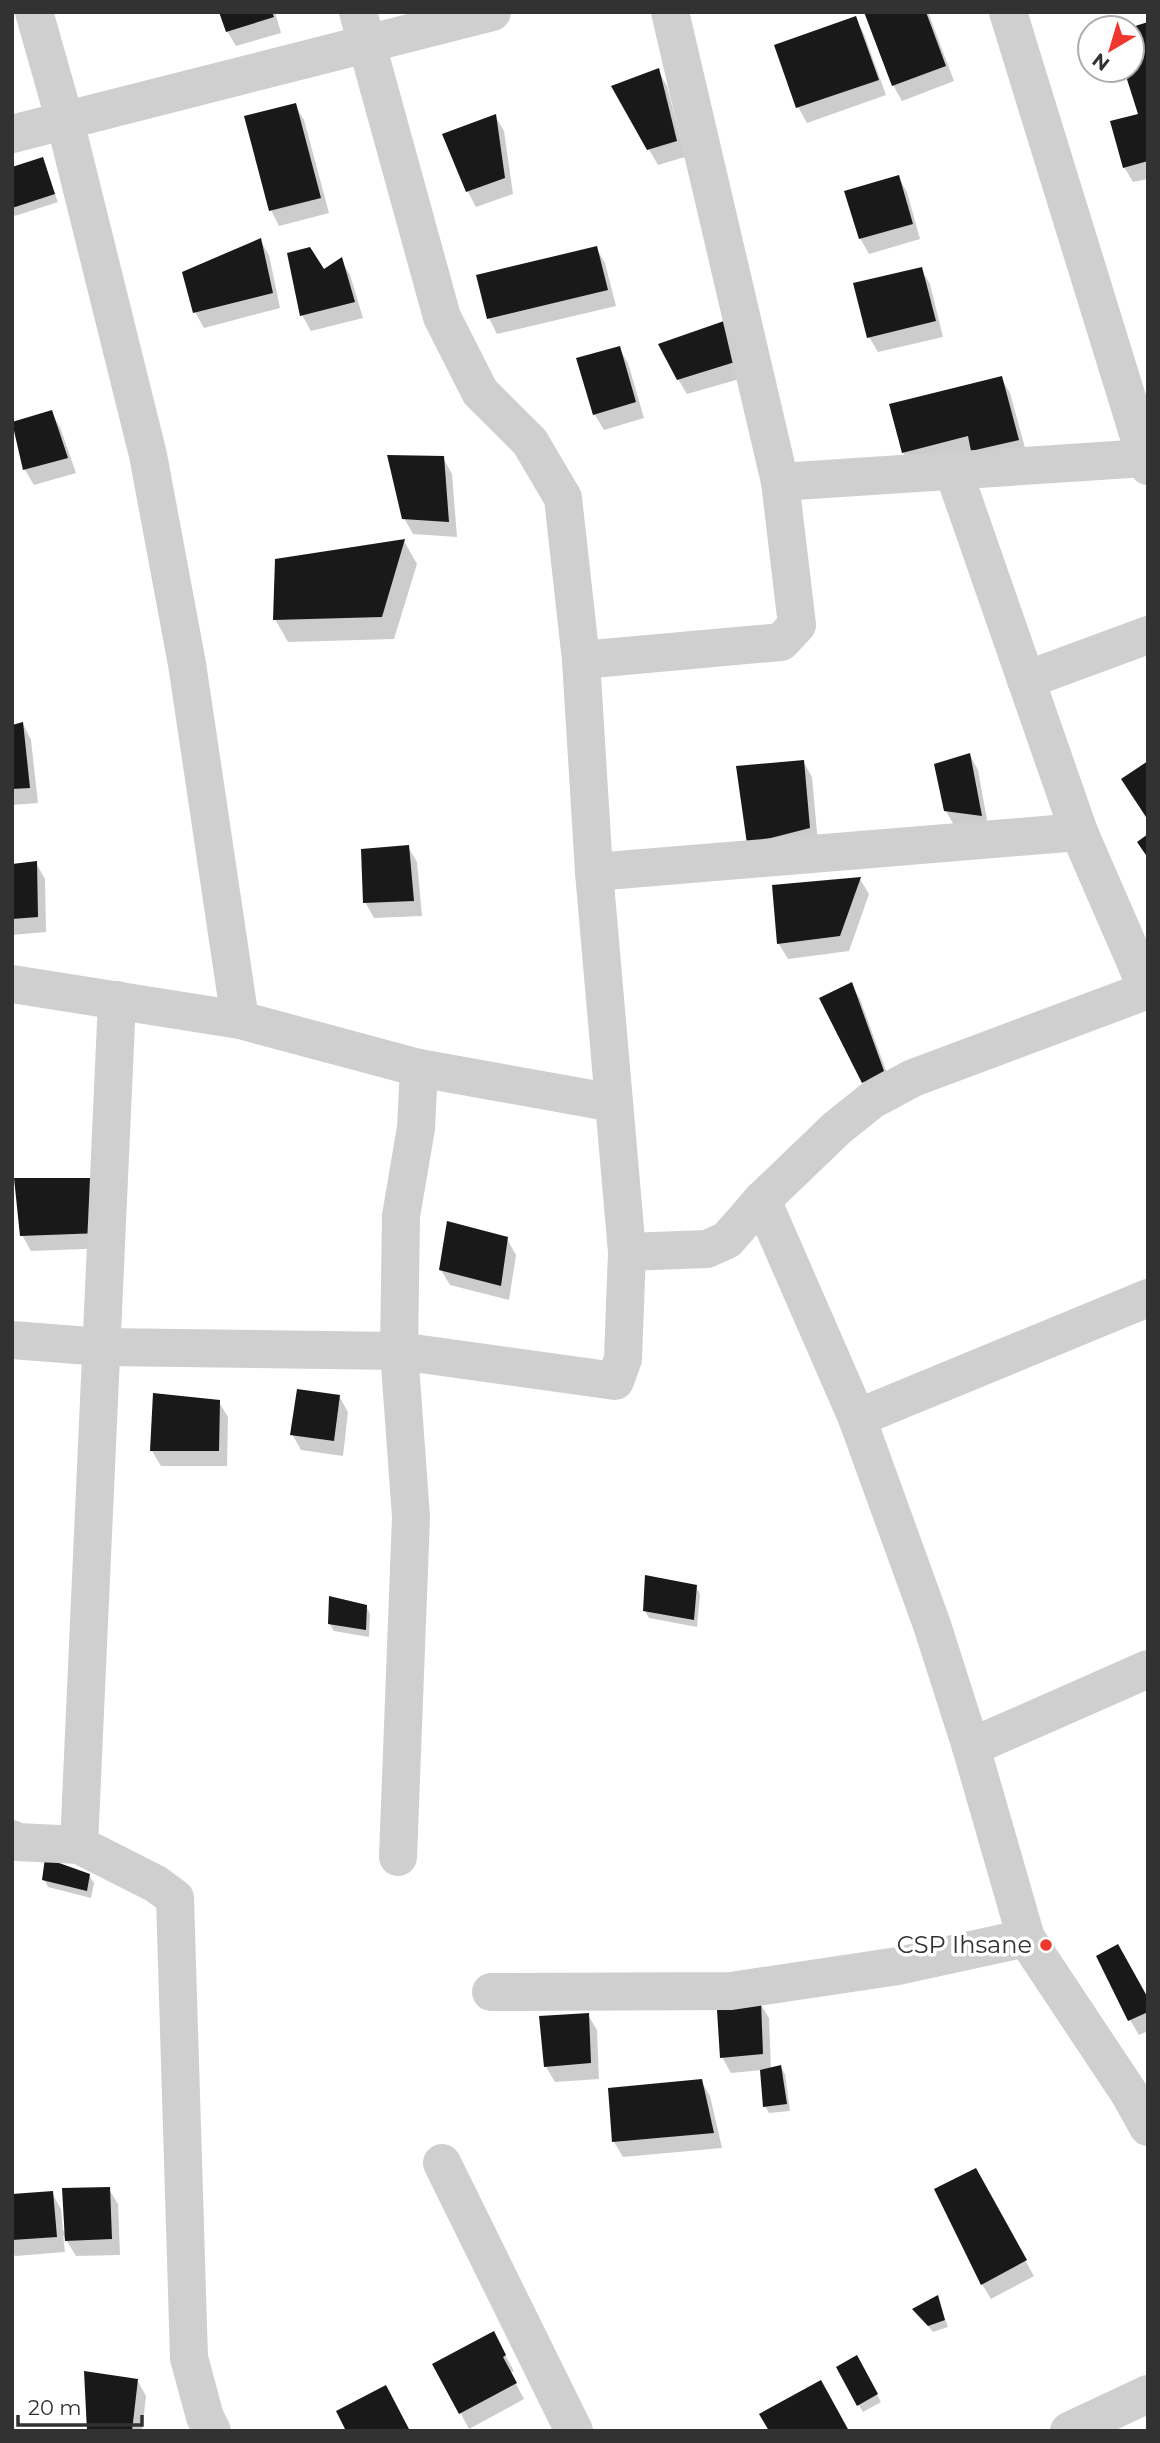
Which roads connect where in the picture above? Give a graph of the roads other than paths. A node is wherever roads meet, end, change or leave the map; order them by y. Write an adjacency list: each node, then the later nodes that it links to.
1 (34, 12): 6 (street)
2 (492, 12): 5 (street)
3 (670, 12): 10 (street)
4 (1008, 12): 8 (street)
5 (361, 28): 6 (street); 12 (street)
6 (65, 121): 7 (street); 19 (street)
7 (12, 134)
8 (1146, 462): 9 (street)
9 (953, 470): 10 (street); 13 (street)
10 (780, 482): 12 (street)
11 (1148, 635): 13 (street)
12 (581, 660): 15 (street)
13 (1026, 680): 14 (street)
14 (1079, 832): 15 (street); 17 (street)
15 (594, 872): 21 (street)
16 (12, 984): 18 (street)
17 (1148, 990): 22 (street)
18 (117, 1000): 19 (street); 26 (street)
19 (240, 1020): 20 (street)
20 (419, 1068): 21 (street); 27 (street)
21 (614, 1103): 23 (street)
22 (762, 1200): 23 (street); 28 (street)
23 (627, 1252): 27 (street)
24 (1148, 1298): 28 (street)
25 (12, 1340): 26 (street)
26 (102, 1347): 27 (street); 32 (street)
27 (399, 1351): 33 (street)
28 (857, 1418): 30 (street)
29 (1148, 1669): 30 (street)
30 (971, 1747): 34 (street)
31 (14, 1843): 32 (street)
32 (79, 1845): 39 (street)
33 (398, 1857)
34 (1026, 1938): 35 (street); 36 (street)
35 (491, 1992)
36 (1148, 2127)
37 (442, 2163): 40 (street)
38 (1148, 2393): 41 (street)
39 (212, 2431)
40 (575, 2431)
41 (1069, 2431)

